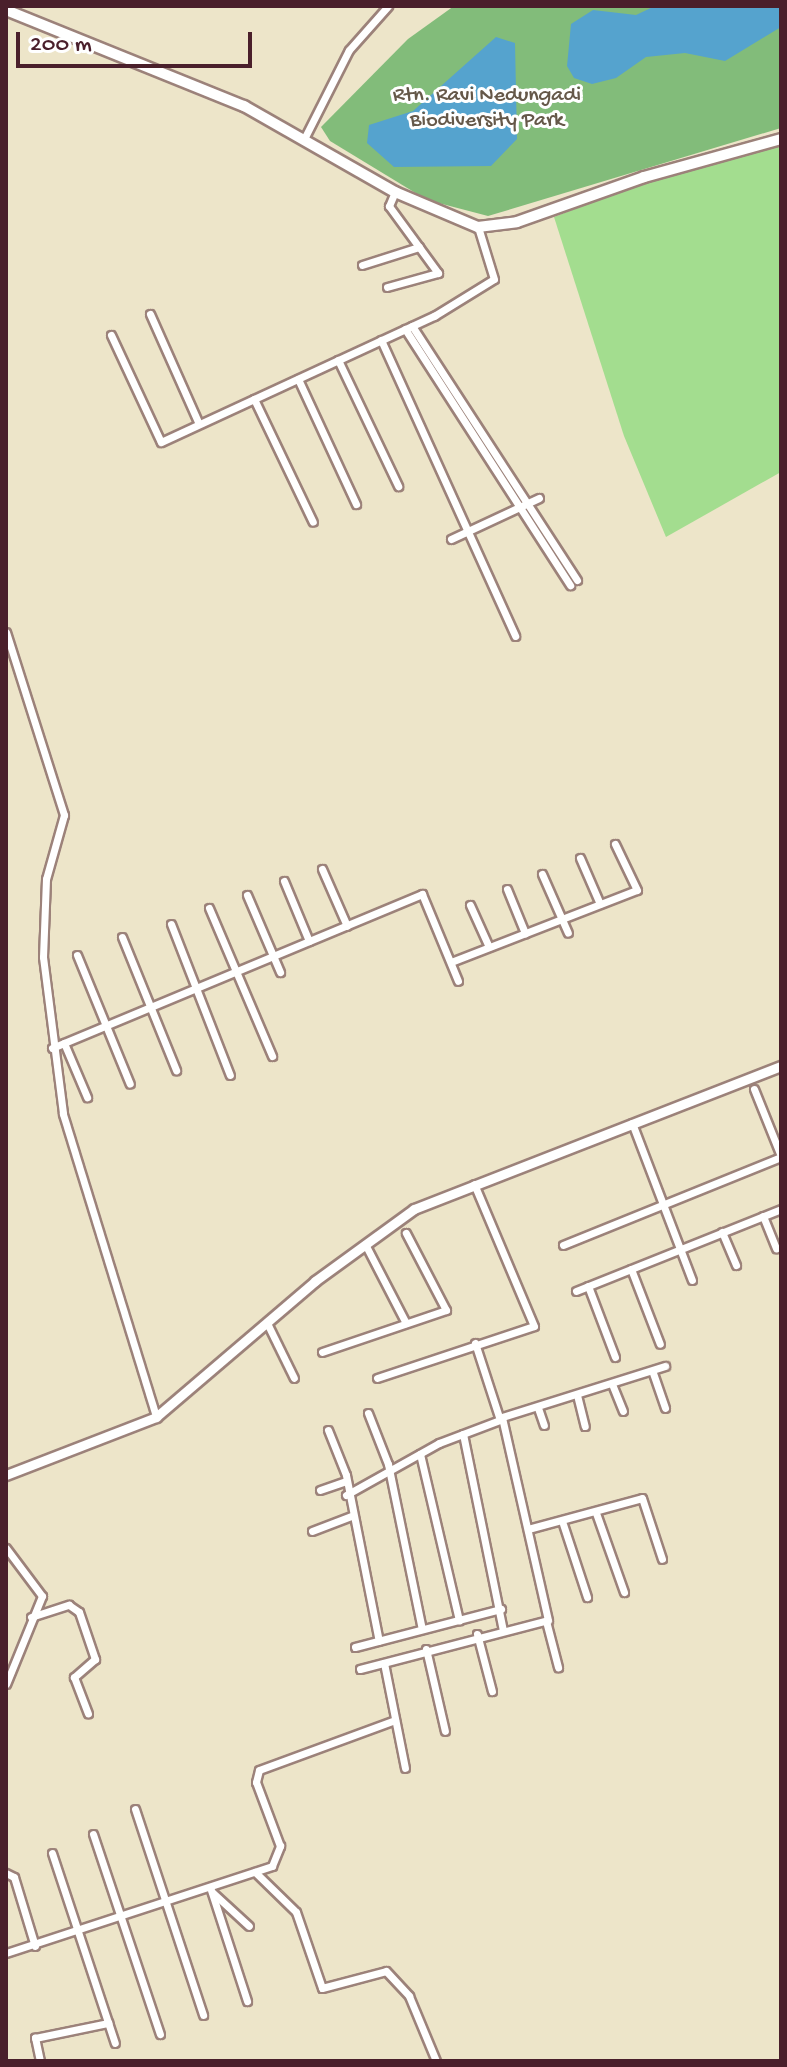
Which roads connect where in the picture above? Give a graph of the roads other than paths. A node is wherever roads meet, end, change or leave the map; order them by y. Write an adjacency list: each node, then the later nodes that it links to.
1 (388, 6): 3 (street)
2 (6, 10): 3 (main road)
3 (305, 137): 5 (main road)
4 (781, 139): 6 (main road)
5 (395, 192): 6 (main road); 7 (street)
6 (478, 227): 11 (street)
7 (419, 247): 8 (street); 9 (street)
8 (362, 265)
9 (387, 287)
10 (150, 314): 17 (street)
11 (409, 328): 13 (street); 19 (street)
12 (111, 335): 17 (street)
13 (381, 340): 14 (street); 22 (street)
14 (338, 360): 15 (street); 18 (street)
15 (298, 379): 16 (street); 20 (street)
16 (254, 399): 17 (street); 21 (street)
17 (199, 424)
18 (398, 486)
19 (532, 502): 22 (street); 24 (street)
20 (356, 504)
21 (313, 522)
22 (468, 532): 23 (street); 26 (street)
23 (451, 539)
24 (574, 582)
25 (6, 632): 55 (street)
26 (515, 636)
27 (615, 844): 34 (street)
28 (580, 858): 34 (street)
29 (322, 869): 39 (street)
30 (542, 874): 37 (street)
31 (284, 881): 43 (street)
32 (507, 889): 40 (street)
33 (247, 895): 46 (street)
34 (600, 904): 37 (street)
35 (470, 905): 44 (street)
36 (209, 908): 48 (street)
37 (562, 919): 40 (street); 41 (street)
38 (171, 924): 51 (street)
39 (347, 926): 43 (street); 47 (street)
40 (525, 933): 44 (street)
41 (568, 933)
42 (122, 937): 52 (street)
43 (309, 941): 46 (street)
44 (489, 947): 47 (street)
45 (77, 955): 53 (street)
46 (274, 956): 48 (street); 49 (street)
47 (451, 962): 50 (street)
48 (236, 972): 51 (street); 56 (street)
49 (280, 972)
50 (458, 981)
51 (196, 989): 52 (street); 59 (street)
52 (151, 1007): 53 (street); 58 (street)
53 (107, 1026): 54 (street); 60 (street)
54 (64, 1043): 55 (street); 62 (street)
55 (52, 1048): 96 (street)
56 (272, 1056)
57 (781, 1066): 63 (street)
58 (176, 1070)
59 (230, 1075)
60 (130, 1084)
61 (754, 1089): 64 (street)
62 (87, 1097)
63 (632, 1123): 65 (street); 66 (street)
64 (781, 1156): 66 (street)
65 (474, 1184): 71 (street); 82 (street)
66 (663, 1204): 72 (street); 74 (street)
67 (781, 1209): 68 (street)
68 (763, 1216): 69 (street); 73 (street)
69 (722, 1232): 74 (street); 75 (street)
70 (406, 1233): 81 (street)
71 (365, 1244): 80 (street); 81 (street)
72 (563, 1245)
73 (776, 1248)
74 (681, 1249): 76 (street); 77 (street)
75 (736, 1265)
76 (631, 1269): 78 (street); 83 (street)
77 (692, 1280)
78 (588, 1286): 79 (street); 85 (street)
79 (576, 1291)
80 (267, 1323): 88 (street); 96 (street)
81 (406, 1323): 84 (street)
82 (475, 1343): 89 (street); 97 (street)
83 (660, 1344)
84 (322, 1352)
85 (615, 1357)
86 (665, 1366): 87 (street)
87 (653, 1373): 90 (street); 93 (street)
88 (294, 1378)
89 (377, 1378)
90 (612, 1384): 91 (street); 94 (street)
91 (577, 1395): 92 (street); 99 (street)
92 (538, 1408): 97 (street); 98 (street)
93 (665, 1408)
94 (623, 1411)
95 (368, 1413): 103 (street)
96 (156, 1417): 104 (street)
97 (502, 1417): 101 (street); 111 (street)
98 (544, 1425)
99 (585, 1426)
100 (328, 1430): 105 (street)
101 (463, 1434): 102 (street); 117 (street)
102 (420, 1454): 103 (street); 119 (street)
103 (388, 1474): 107 (street); 121 (street)
104 (6, 1475)
105 (346, 1481): 106 (street); 107 (street)
106 (320, 1490)
107 (346, 1495): 109 (street)
108 (596, 1513): 110 (street); 114 (street); 115 (street)
109 (351, 1516): 112 (street); 124 (street)
110 (563, 1524): 111 (street); 116 (street)
111 (528, 1529): 120 (street)
112 (312, 1531)
113 (6, 1548): 118 (street)
114 (662, 1559)
115 (624, 1592)
116 (587, 1597)
117 (501, 1609): 119 (street); 122 (street)
118 (31, 1617): 130 (street); 132 (street)
119 (459, 1620): 121 (street)
120 (546, 1621): 122 (street); 128 (street)
121 (422, 1629): 124 (street)
122 (503, 1630): 123 (street)
123 (477, 1634): 126 (street); 131 (street)
124 (379, 1641): 125 (street)
125 (355, 1647)
126 (426, 1649): 127 (street); 134 (street)
127 (384, 1663): 129 (street); 133 (street)
128 (558, 1667)
129 (360, 1669)
130 (6, 1684)
131 (492, 1691)
132 (88, 1713)
133 (395, 1720): 135 (street); 139 (street)
134 (445, 1731)
135 (405, 1768)
136 (135, 1809): 142 (street)
137 (93, 1834): 143 (street)
138 (52, 1853): 145 (street)
139 (255, 1872): 141 (street); 154 (street)
140 (6, 1873): 146 (street)
141 (211, 1889): 142 (street); 144 (street); 148 (street)
142 (166, 1902): 143 (street); 149 (street)
143 (121, 1917): 145 (street); 151 (street)
144 (249, 1926)
145 (78, 1931): 146 (street); 150 (street)
146 (35, 1946): 147 (street)
147 (6, 1953)
148 (247, 2001)
149 (203, 2015)
150 (108, 2023): 152 (street); 153 (street)
151 (160, 2034)
152 (115, 2043)
153 (40, 2061)
154 (436, 2061)

